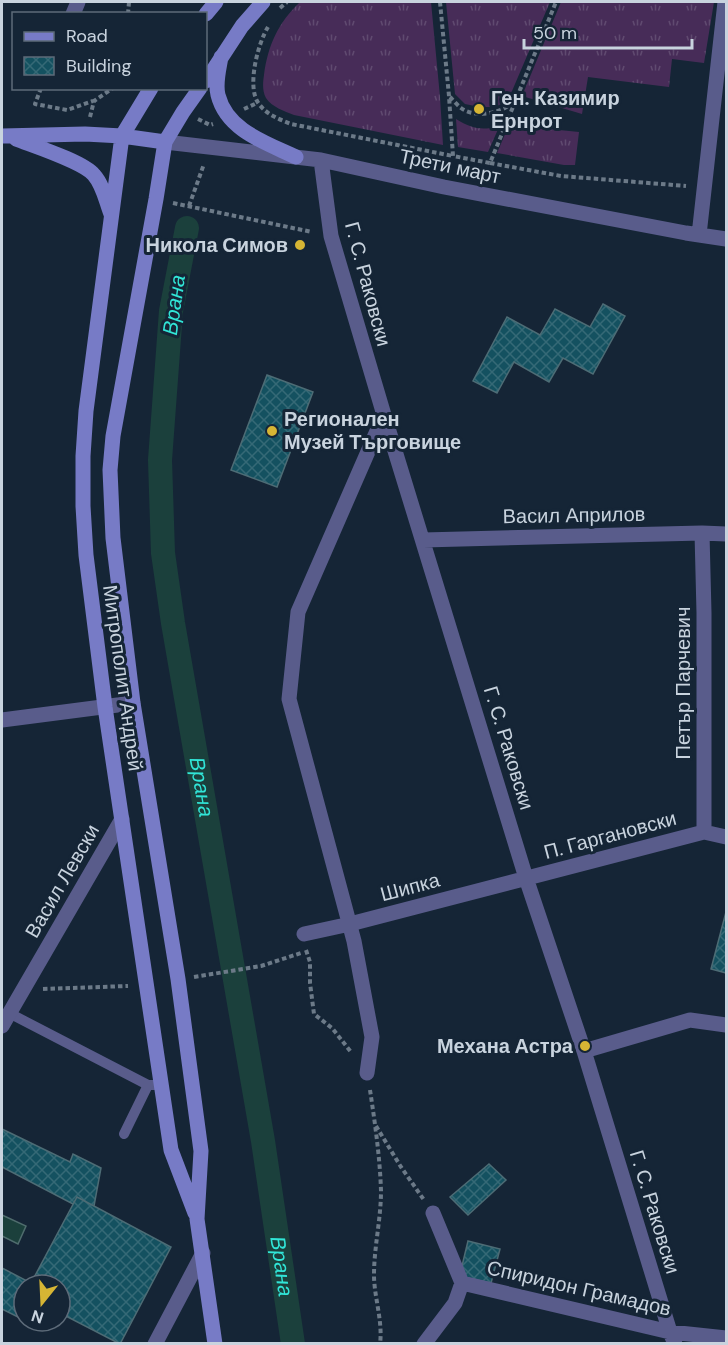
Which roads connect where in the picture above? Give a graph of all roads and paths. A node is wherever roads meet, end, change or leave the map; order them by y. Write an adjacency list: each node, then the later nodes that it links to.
1 (263, 2): 8 (main road)
2 (287, 2): 6 (path)
3 (440, 2): 14 (path)
4 (556, 2): 13 (path)
5 (725, 2): 25 (street)
6 (275, 16)
7 (269, 25): 19 (path)
8 (221, 57): 9 (main road); 20 (main road)
9 (207, 79)
10 (40, 90): 15 (path)
11 (150, 90): 17 (main road)
12 (199, 90): 18 (main road)
13 (518, 94): 14 (path); 22 (path)
14 (449, 96): 19 (path)
15 (94, 100)
16 (5, 136): 17 (main road); 24 (main road)
17 (122, 136): 18 (main road); 24 (main road, Митрополит Андрей)
18 (165, 142): 20 (street, Трети март); 31 (main road, Митрополит Андрей)
19 (453, 156): 22 (path)
20 (296, 157): 21 (street, Трети март)
21 (321, 160): 25 (street, Трети март); 27 (street, Г. С. Раковски)
22 (490, 163): 23 (path)
23 (695, 187)
24 (112, 216): 32 (main road, Митрополит Андрей)
25 (699, 235): 26 (street, Трети март)
26 (726, 239)
27 (384, 415): 30 (street, Г. С. Раковски); 38 (street)
28 (702, 533): 29 (street, Васил Априлов); 30 (street, Васил Априлов); 35 (street, Петър Парчевич)
29 (726, 534)
30 (423, 540): 37 (street, Г. С. Раковски)
31 (133, 703): 32 (street); 52 (main road, Митрополит Андрей)
32 (105, 706): 33 (street); 34 (main road, Митрополит Андрей)
33 (2, 720)
34 (122, 819): 42 (main road, Митрополит Андрей); 43 (street, Васил Левски)
35 (704, 832): 36 (street); 37 (street, П. Гаргановски)
36 (726, 837)
37 (526, 878): 38 (street, Шипка); 46 (street, Г. С. Раковски)
38 (350, 924): 39 (street, Шипка); 47 (street)
39 (304, 934): 47 (path)
40 (261, 966): 41 (path)
41 (211, 975)
42 (147, 985): 43 (path); 48 (main road, Митрополит Андрей)
43 (24, 989): 44 (street, Васил Левски)
44 (4, 1021): 48 (lane)
45 (726, 1024): 46 (street)
46 (584, 1051): 55 (street, Г. С. Раковски)
47 (367, 1073): 49 (path)
48 (155, 1085): 50 (lane); 52 (main road, Митрополит Андрей)
49 (375, 1125): 51 (path); 59 (path)
50 (124, 1134)
51 (433, 1212): 54 (street, Спиридон Грамадов)
52 (197, 1219): 53 (main road, Митрополит Андрей)
53 (203, 1253): 57 (street); 58 (main road, Митрополит Андрей)
54 (462, 1282): 55 (street, Спиридон Грамадов); 60 (street)
55 (673, 1338): 56 (street, Спиридон Грамадов)
56 (726, 1338)
57 (155, 1344)
58 (215, 1344)
59 (380, 1344)
60 (424, 1344)

